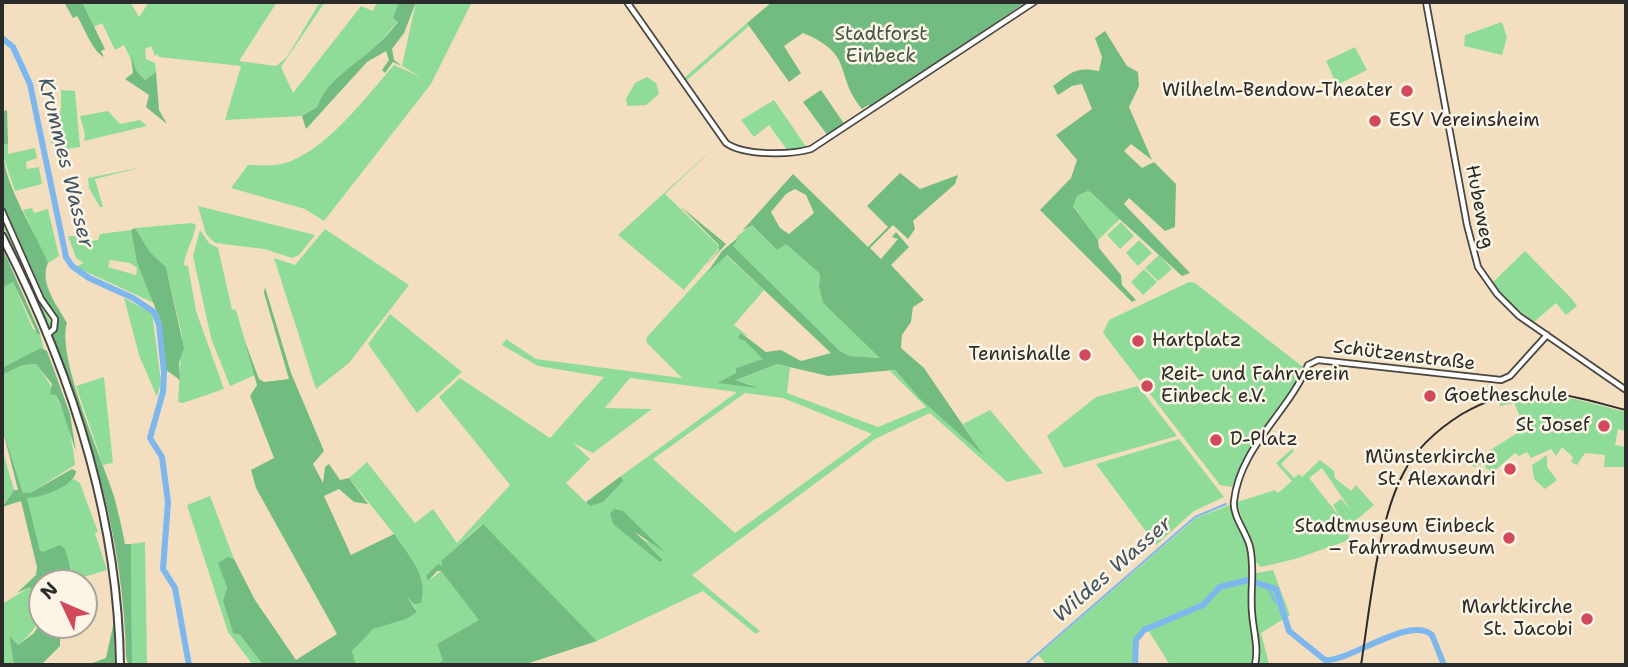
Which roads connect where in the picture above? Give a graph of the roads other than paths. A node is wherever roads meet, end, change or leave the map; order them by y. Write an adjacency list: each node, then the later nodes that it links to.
1 (627, 2): 2 (street)
2 (1034, 2)
3 (1426, 2): 7 (street, Hubeweg)
4 (2, 211): 6 (street)
5 (2, 236): 6 (main road)
6 (47, 335): 9 (main road)
7 (1547, 335): 8 (street, Hubeweg); 10 (street, Schützenstraße)
8 (1626, 390)
9 (120, 665)
10 (1255, 665)

